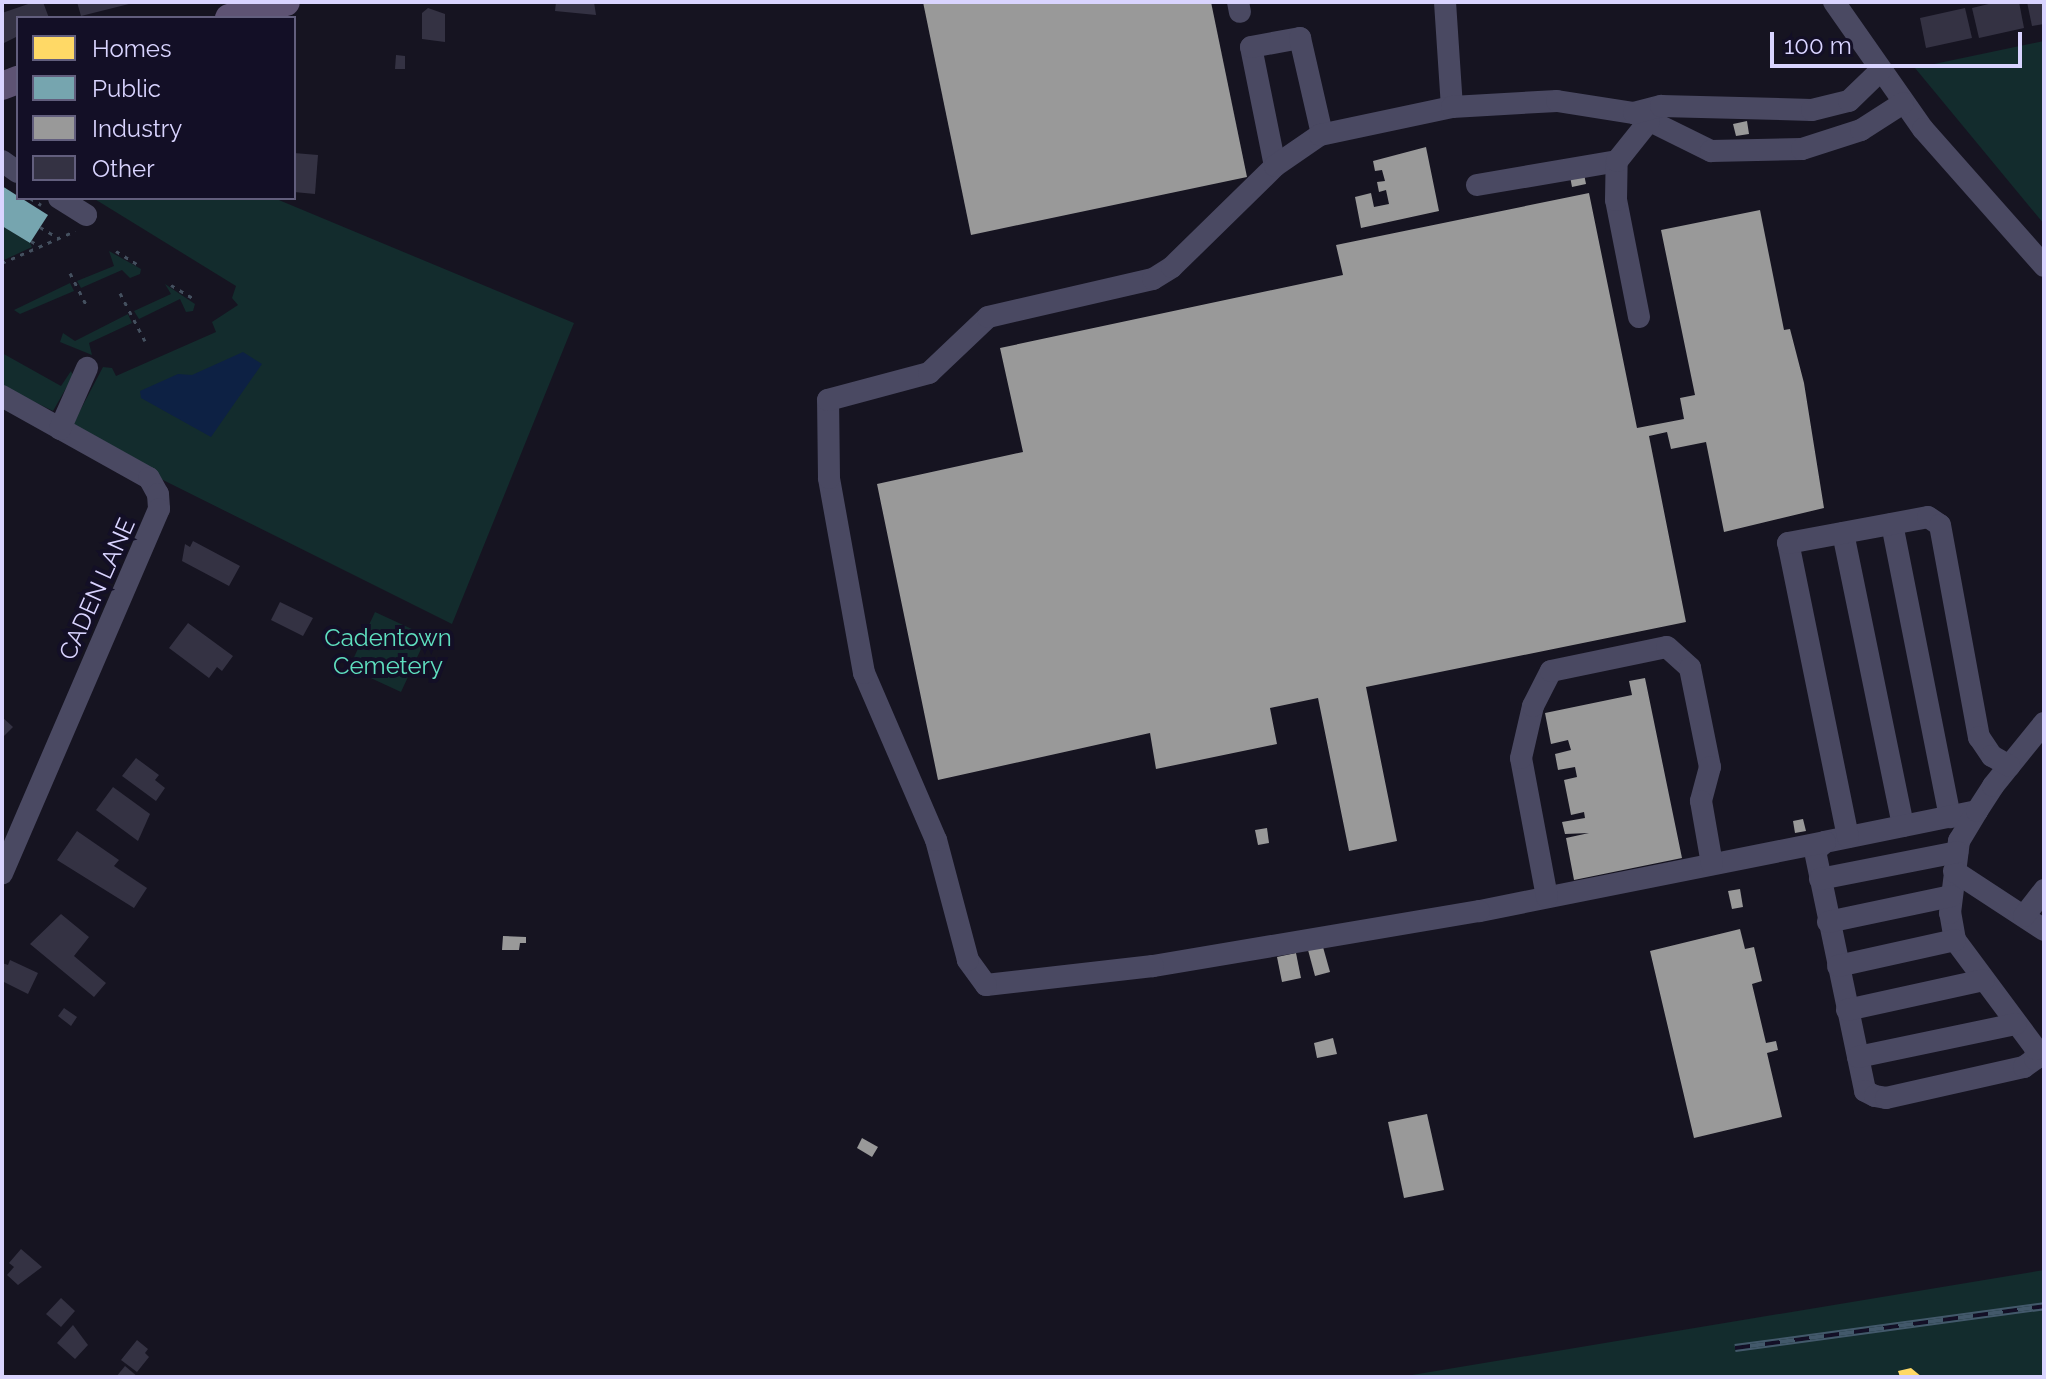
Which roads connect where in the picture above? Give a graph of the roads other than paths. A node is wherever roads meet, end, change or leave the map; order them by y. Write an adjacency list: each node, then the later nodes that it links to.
1 (286, 2): 4 (main road)
2 (1445, 2): 8 (street)
3 (1834, 2): 5 (street)
4 (236, 16)
5 (1880, 71): 6 (street); 7 (street)
6 (1903, 103): 11 (street); 17 (street)
7 (1828, 106): 9 (street); 11 (street)
8 (1452, 107): 9 (street); 10 (street)
9 (1642, 117): 11 (street); 12 (street)
10 (1322, 134): 13 (street); 13 (street)
11 (1843, 136)
12 (1617, 161): 14 (street); 18 (street)
13 (1275, 166): 36 (street)
14 (1477, 185)
15 (57, 206): 16 (street)
16 (76, 218)
17 (2044, 266)
18 (1639, 317)
19 (87, 368): 21 (street)
20 (2, 396): 21 (street, CADEN LANE)
21 (60, 429): 32 (street, CADEN LANE)
22 (1892, 524): 23 (street); 25 (street); 27 (street)
23 (1843, 533): 28 (street); 29 (street)
24 (2044, 723): 25 (street)
25 (2009, 766): 26 (street)
26 (1977, 811): 27 (street); 30 (street)
27 (1950, 817): 28 (street)
28 (1903, 826): 29 (street)
29 (1836, 839): 31 (street); 33 (street)
30 (1956, 861): 33 (street); 35 (street); 37 (street)
31 (1712, 864): 36 (street); 36 (street)
32 (2, 874)
33 (1820, 879): 38 (street)
34 (2044, 890): 37 (street)
35 (1951, 896): 38 (street); 40 (street)
36 (1547, 897)
37 (2024, 916): 39 (street)
38 (1828, 922): 41 (street)
39 (2044, 930)
40 (1955, 940): 41 (street); 42 (street)
41 (1838, 966): 43 (street)
42 (1984, 980): 43 (street); 44 (street)
43 (1847, 1010): 45 (street)
44 (2016, 1024): 45 (street); 45 (street)
45 (1858, 1057)

